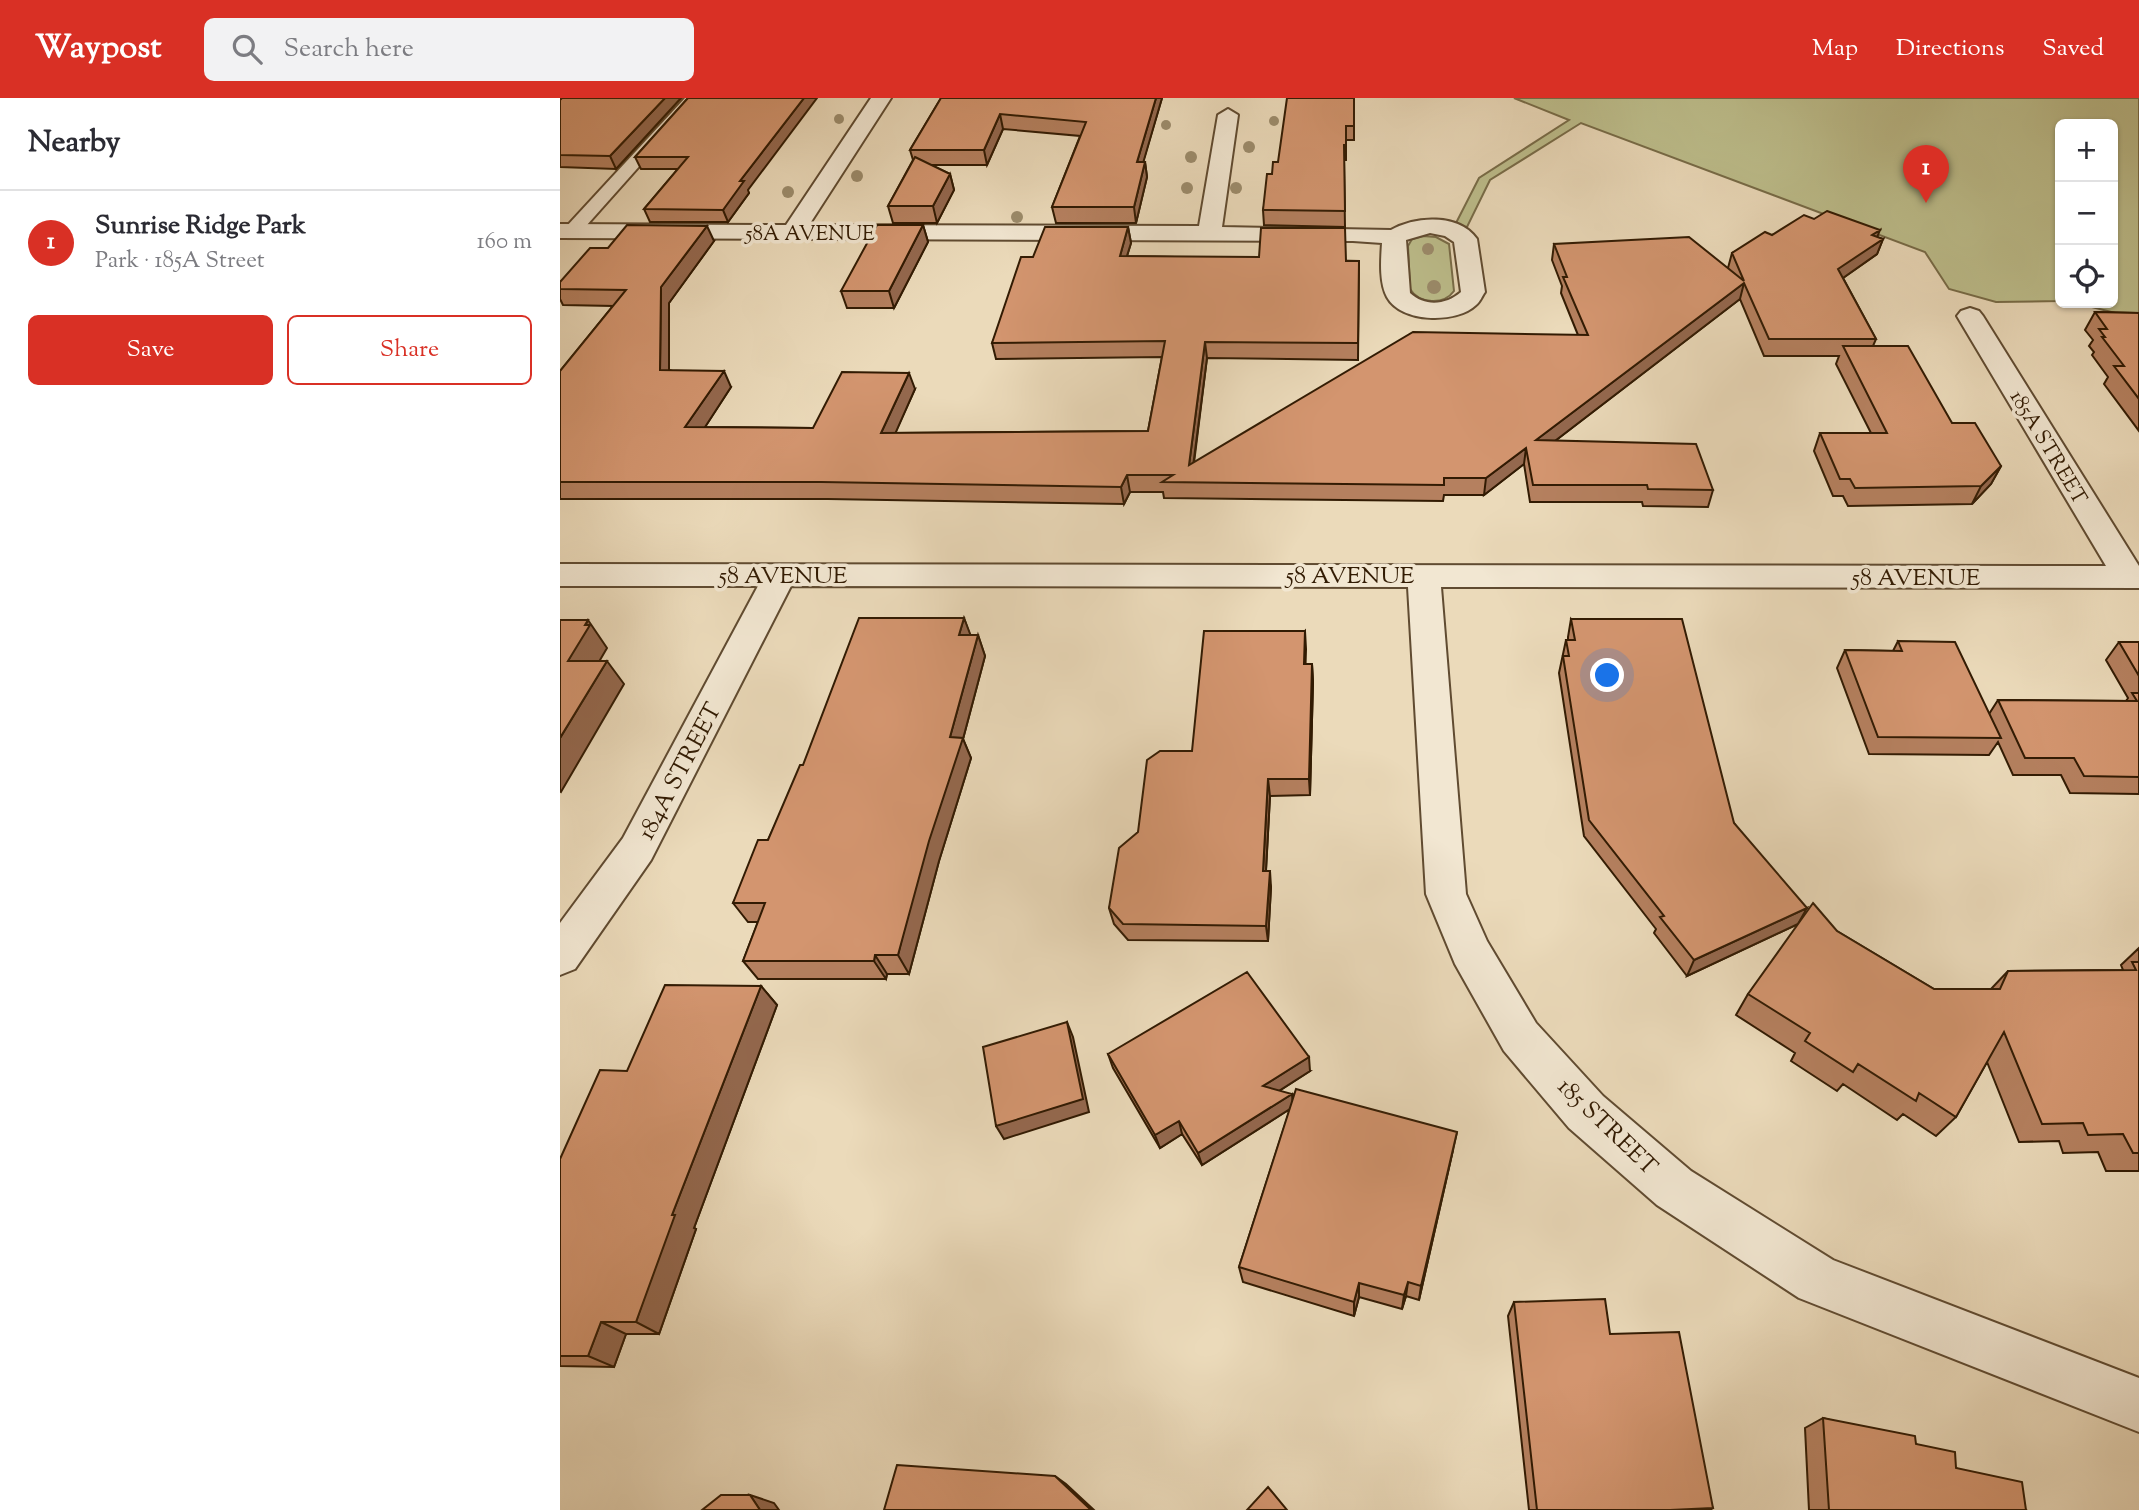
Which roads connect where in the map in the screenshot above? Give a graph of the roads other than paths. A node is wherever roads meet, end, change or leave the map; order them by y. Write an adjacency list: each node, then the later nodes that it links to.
1 (694, 98): 4 (lane)
2 (881, 98): 5 (street)
3 (1228, 115): 6 (street)
4 (566, 231): 5 (street, 58A AVENUE)
5 (792, 233): 6 (street, 58A AVENUE)
6 (1209, 234): 7 (street, 58A AVENUE)
7 (1395, 237)
8 (1970, 316): 12 (street, 185A STREET)
9 (560, 575): 10 (street, 58 AVENUE)
10 (781, 575): 11 (street, 58 AVENUE); 13 (street, 184A STREET)
11 (1424, 575): 12 (street, 58 AVENUE); 14 (street, 185 STREET)
12 (2134, 578)
13 (560, 956)
14 (2139, 1405)

